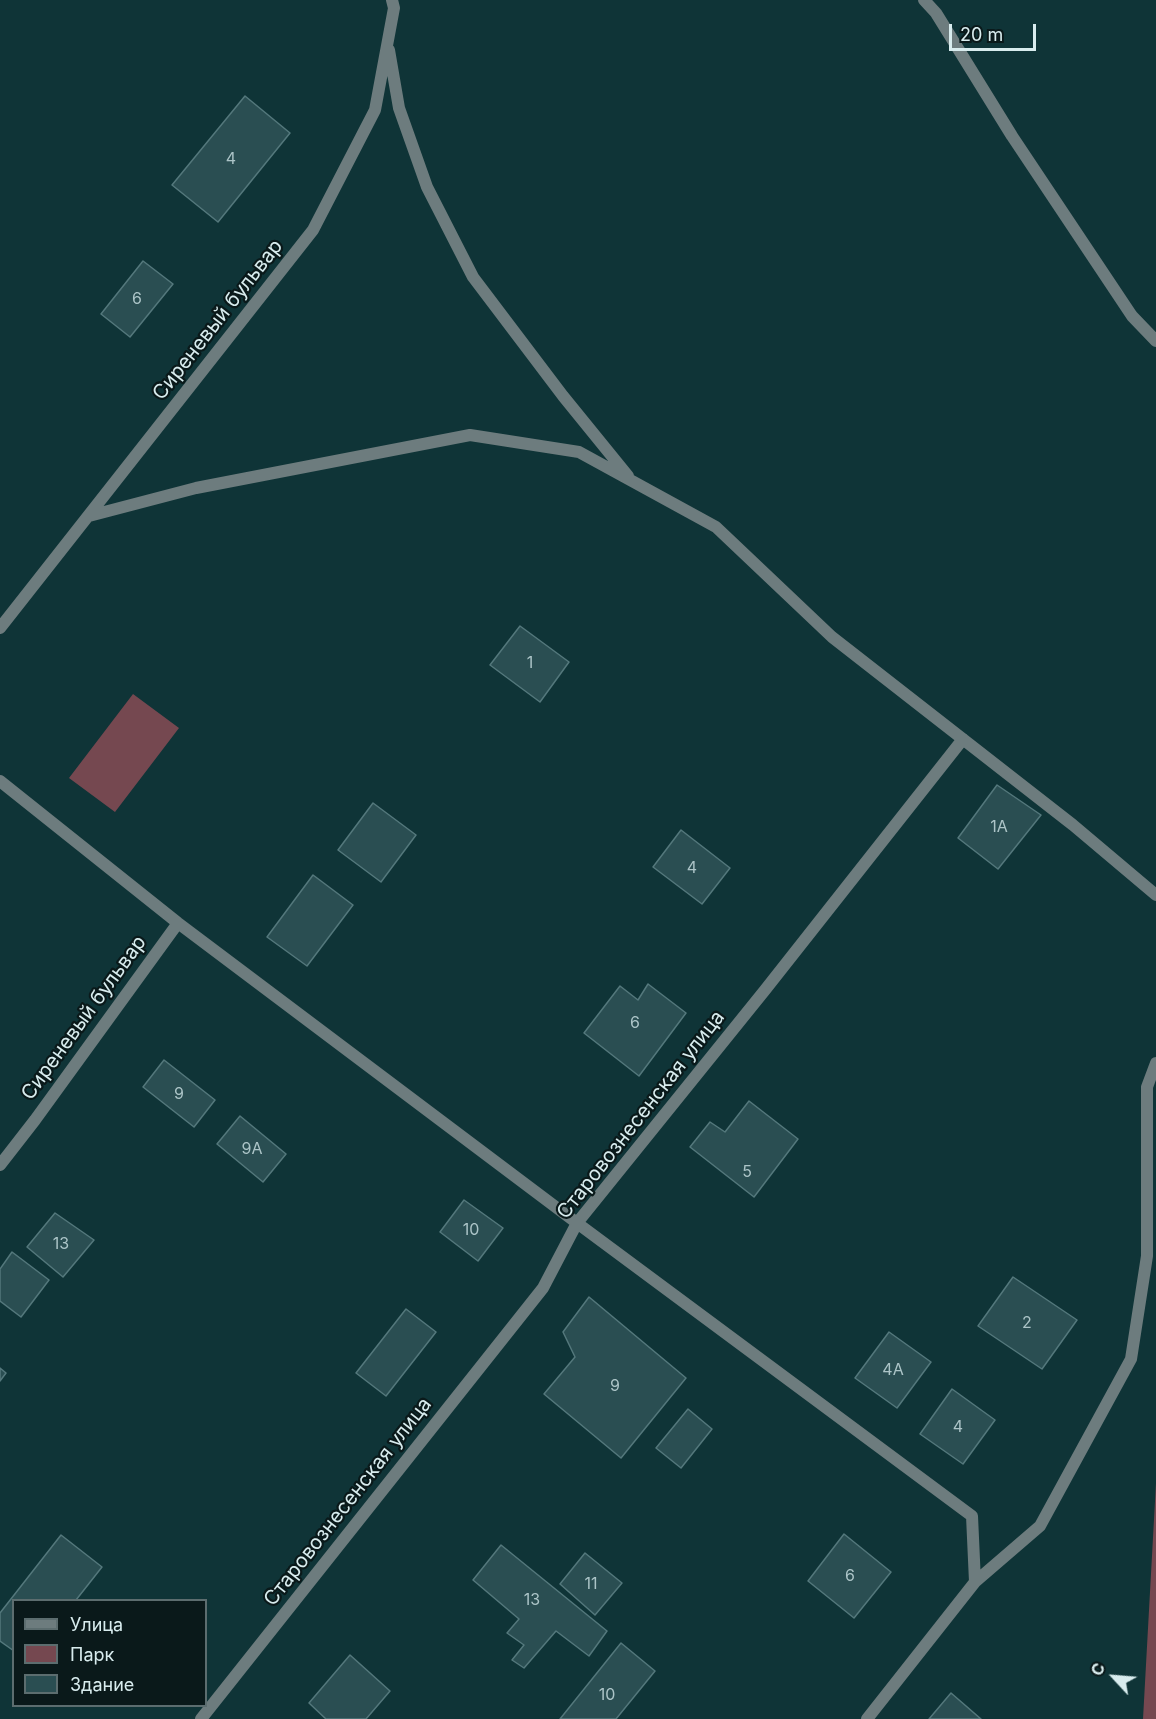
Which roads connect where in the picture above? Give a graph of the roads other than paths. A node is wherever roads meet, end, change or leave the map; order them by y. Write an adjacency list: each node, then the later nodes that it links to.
1 (392, 0): 3 (street, Сиреневый бульвар)
2 (924, 0): 4 (street)
3 (388, 42): 5 (street); 6 (street, Сиреневый бульвар)
4 (1156, 341)
5 (632, 481): 6 (street); 8 (street)
6 (89, 516): 7 (street, Сиреневый бульвар)
7 (0, 628)
8 (963, 739): 10 (street); 14 (street, Старовознесенская улица)
9 (0, 781): 11 (street)
10 (1156, 895)
11 (178, 923): 13 (street, Сиреневый бульвар); 14 (street)
12 (1156, 1063): 15 (street)
13 (0, 1164)
14 (577, 1223): 15 (street); 16 (street, Старовознесенская улица)
15 (975, 1582): 17 (street)
16 (201, 1719)
17 (867, 1719)

